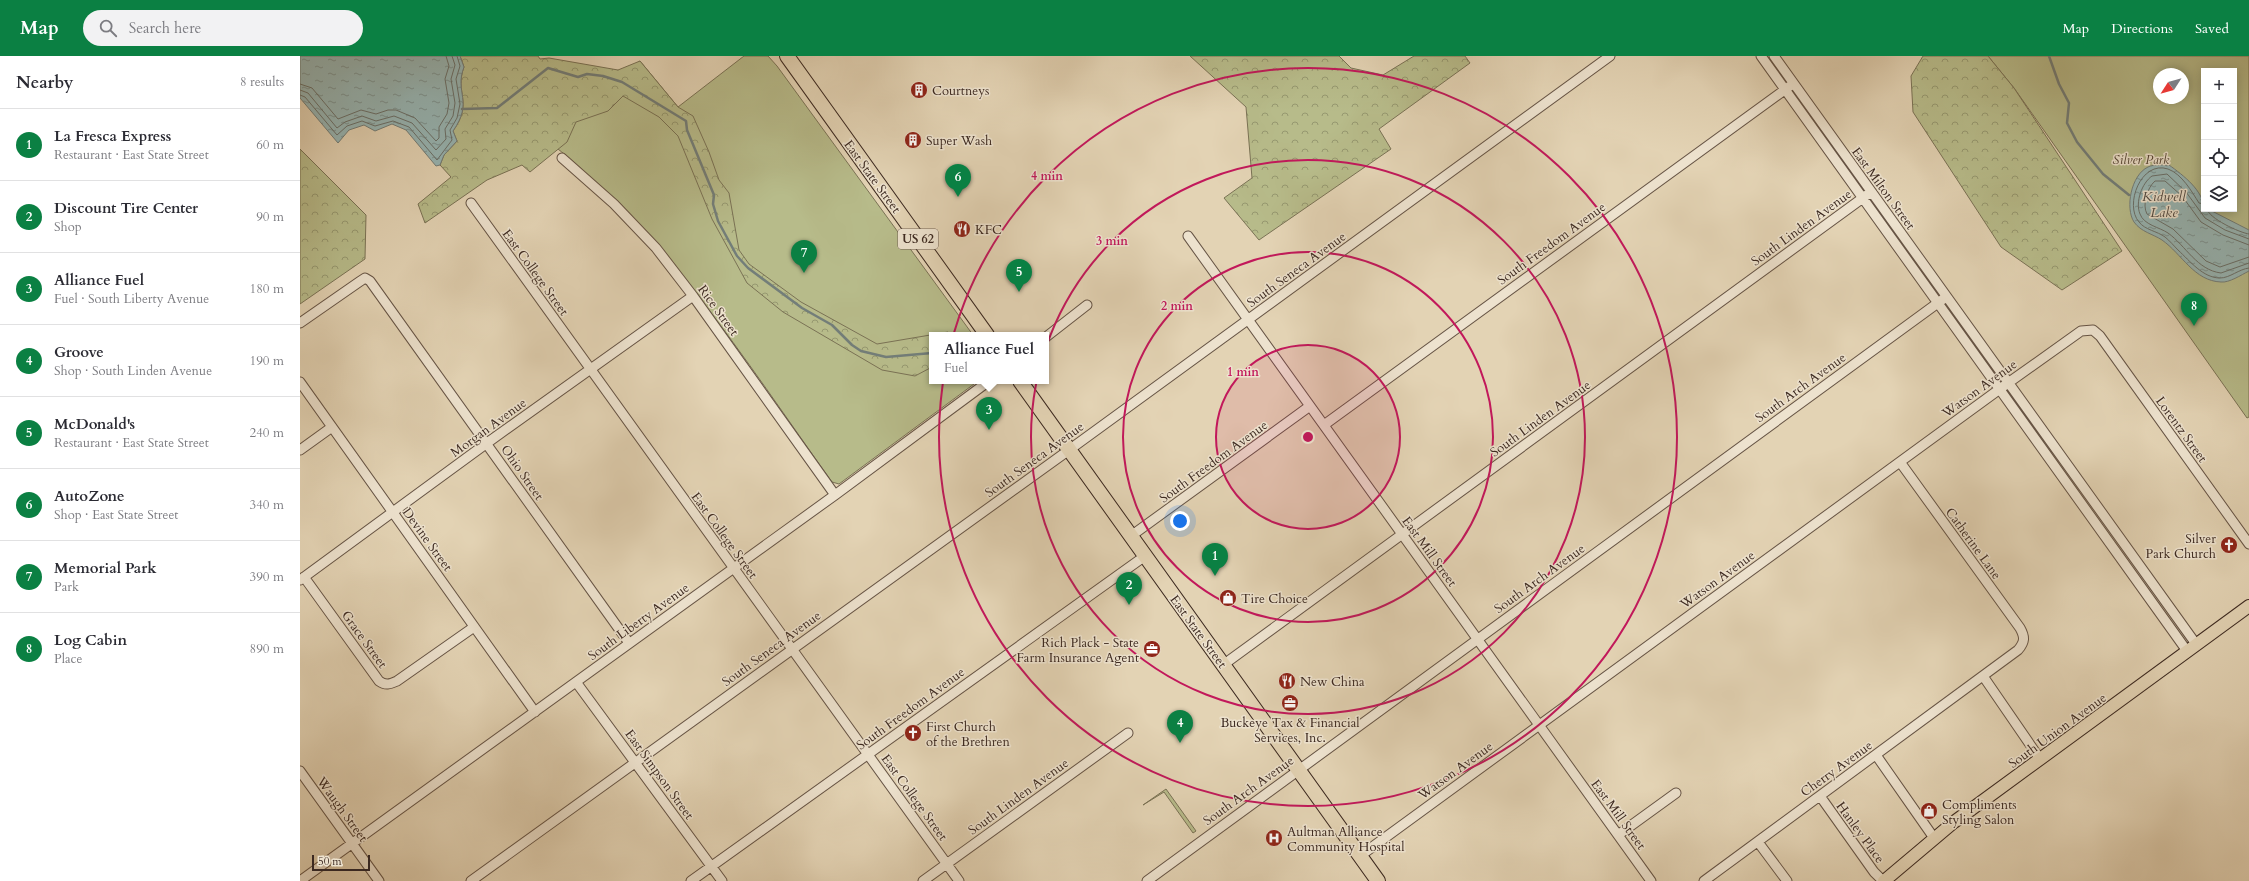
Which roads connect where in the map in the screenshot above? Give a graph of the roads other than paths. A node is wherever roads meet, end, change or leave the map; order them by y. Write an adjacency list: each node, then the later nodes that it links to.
1 (787, 56): 23 (highway, East State Street / US 62)
2 (1610, 56): 20 (street, South Seneca Avenue)
3 (1761, 56): 6 (street, East Milton Street)
4 (1774, 56): 5 (street, East Milton Street)
5 (1793, 83): 6 (street, South Freedom Avenue); 7 (street, East Milton Street)
6 (1785, 89): 8 (street, East Milton Street); 34 (street, South Freedom Avenue)
7 (1834, 139): 8 (street); 10 (street, East Milton Street)
8 (1825, 146): 11 (street, East Milton Street)
9 (562, 158): 16 (street, Rice Street)
10 (1872, 192): 11 (street, South Linden Avenue); 14 (street, East Milton Street)
11 (1863, 199): 15 (street, East Milton Street); 46 (street, South Linden Avenue)
12 (471, 203): 27 (street, East College Street)
13 (1188, 236): 20 (street, East Mill Street)
14 (1914, 252): 15 (street); 17 (street, East Milton Street)
15 (1905, 258): 18 (street, East Milton Street)
16 (693, 296): 27 (street, Morgan Avenue); 44 (street, Rice Street)
17 (1946, 297): 18 (street, South Arch Avenue); 25 (street, East Milton Street)
18 (1938, 303): 26 (street, East Milton Street); 58 (street, South Arch Avenue)
19 (1087, 305): 24 (street)
20 (1248, 319): 33 (street, East Mill Street); 40 (street, South Seneca Avenue)
21 (300, 323): 38 (street, Ohio Street)
22 (2093, 330): 29 (street, Watson Avenue); 50 (street, Lorentz Street)
23 (985, 332)
24 (1049, 335)
25 (1978, 342): 26 (street); 29 (street, East Milton Street)
26 (1970, 348): 32 (street, East Milton Street)
27 (590, 370): 38 (street, Morgan Avenue); 52 (street, East College Street)
28 (300, 382): 35 (street, Devine Street)
29 (2008, 383): 32 (street, Watson Avenue); 36 (street, East Milton Street)
30 (985, 384): 44 (street, South Liberty Avenue)
31 (1022, 384): 40 (highway, East State Street)
32 (2000, 389): 37 (street, East Milton Street); 41 (street, Watson Avenue)
33 (1310, 406): 34 (street, East Mill Street); 48 (street, South Freedom Avenue)
34 (1324, 425): 46 (street, East Mill Street)
35 (332, 427): 39 (street); 45 (street, Devine Street)
36 (2046, 436): 37 (street); 42 (street, East Milton Street)
37 (2038, 442): 43 (street, East Milton Street)
38 (487, 443): 45 (street, Morgan Avenue); 60 (street, Ohio Street)
39 (300, 450)
40 (1069, 450): 48 (highway, East State Street); 62 (street, South Seneca Avenue)
41 (1900, 462): 59 (street, Catherine Lane); 67 (street, Watson Avenue)
42 (2081, 485): 43 (street); 47 (street, East Milton Street)
43 (2073, 491): 49 (street, East Milton Street)
44 (835, 495): 52 (street, South Liberty Avenue)
45 (393, 513): 53 (street, Morgan Avenue); 57 (street, Devine Street)
46 (1402, 534): 58 (street, East Mill Street); 63 (street, South Linden Avenue)
47 (2117, 535): 49 (street); 54 (street, East Milton Street)
48 (1131, 536): 51 (highway, East State Street)
49 (2109, 542): 55 (street, East Milton Street)
50 (2249, 544)
51 (1145, 556): 63 (highway, East State Street); 69 (street, South Freedom Avenue)
52 (733, 568): 60 (street, South Liberty Avenue); 62 (street, East College Street)
53 (302, 579): 57 (street, Grace Street)
54 (2153, 585): 55 (street); 61 (street, East Milton Street)
55 (2145, 591): 61 (street, East Milton Street)
56 (2249, 606): 61 (main road, South Union Avenue)
57 (474, 627): 66 (street, Devine Street)
58 (1478, 638): 67 (street, East Mill Street); 73 (street, South Arch Avenue)
59 (2024, 640): 64 (street, Cherry Avenue)
60 (629, 644): 65 (street, South Liberty Avenue)
61 (2192, 647): 71 (main road, South Union Avenue)
62 (791, 649): 69 (street, East College Street); 72 (street, South Seneca Avenue)
63 (1223, 665): 73 (highway, East State Street)
64 (1983, 676): 70 (street, Cherry Avenue); 71 (street)
65 (576, 682): 66 (street, South Liberty Avenue); 72 (street, East Simpson Street)
66 (535, 712): 80 (street, South Liberty Avenue)
67 (1539, 725): 77 (street, East Mill Street); 81 (street, Watson Avenue)
68 (1128, 733): 82 (street, South Linden Avenue)
69 (868, 755): 82 (street, East College Street); 83 (street, South Freedom Avenue)
70 (1876, 755): 76 (street, Cherry Avenue); 78 (street)
71 (2040, 759): 78 (main road, South Union Avenue)
72 (635, 762): 83 (street, East Simpson Street); 86 (street, South Seneca Avenue)
73 (1298, 770): 81 (highway, East State Street); 91 (street, South Arch Avenue)
74 (300, 771): 80 (street, Waugh Street)
75 (1676, 793): 77 (street)
76 (1820, 796): 79 (street, Cherry Avenue); 96 (street, Hanley Place)
77 (1618, 835): 93 (street, East Mill Street)
78 (1934, 838): 96 (main road, South Union Avenue)
79 (1758, 842): 94 (street, Cherry Avenue); 95 (street)
80 (352, 843): 84 (street, South Liberty Avenue); 85 (street, Waugh Street)
81 (1360, 856): 92 (highway, East State Street)
82 (947, 864): 89 (street, South Linden Avenue); 90 (street, East College Street)
83 (711, 866): 87 (street, South Freedom Avenue); 88 (street, East Simpson Street)
84 (300, 881)
85 (379, 881)
86 (471, 881)
87 (691, 881)
88 (722, 881)
89 (923, 881)
90 (959, 881)
91 (1147, 881)
92 (1378, 881)
93 (1651, 881)
94 (1704, 881)
95 (1787, 881)
96 (1884, 881)

